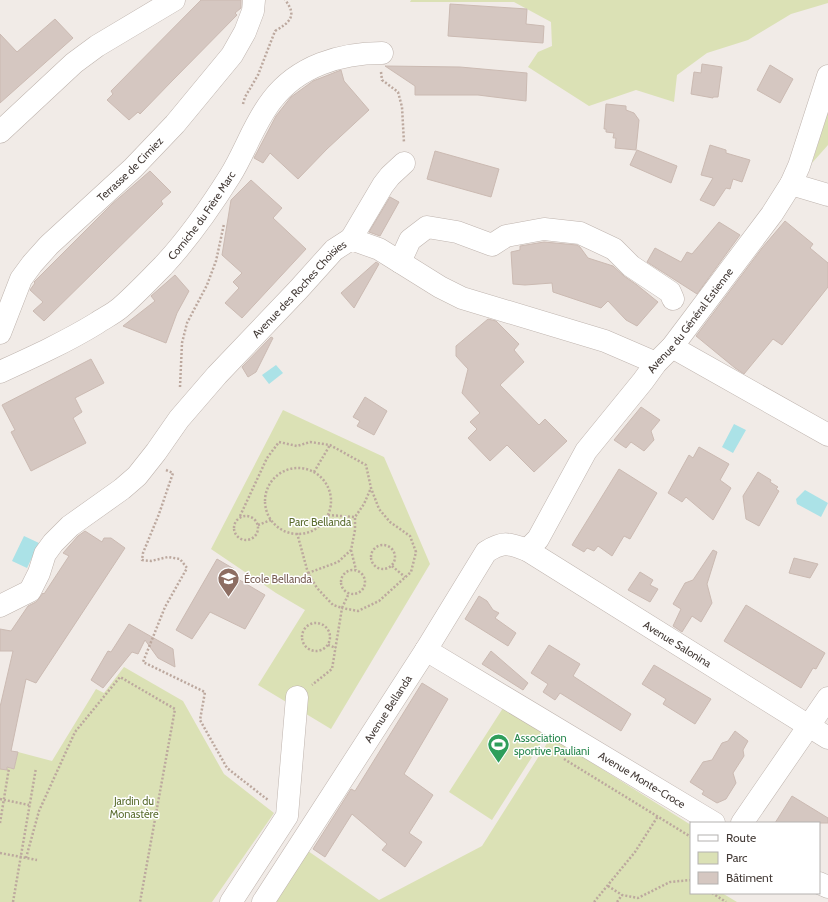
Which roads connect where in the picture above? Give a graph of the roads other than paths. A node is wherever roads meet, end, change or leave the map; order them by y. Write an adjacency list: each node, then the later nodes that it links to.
1 (174, 0): 5 (street)
2 (254, 0): 12 (street, Terrasse de Cimiez)
3 (382, 52): 15 (street, Corniche du Frère Marc)
4 (828, 76): 7 (street, Avenue du Général Estienne)
5 (0, 132)
6 (404, 163): 9 (street)
7 (791, 184): 8 (street); 13 (street, Avenue du Général Estienne)
8 (828, 195)
9 (351, 239): 10 (street, Avenue des Roches Choisies); 18 (street, Avenue des Roches Choisies)
10 (400, 262): 11 (street); 14 (street, Avenue des Roches Choisies)
11 (673, 300)
12 (0, 333)
13 (672, 347): 14 (street, Avenue du Général Estienne); 16 (street)
14 (656, 363): 17 (street, Avenue du Général Estienne)
15 (0, 372)
16 (828, 435)
17 (527, 550): 19 (street, Avenue Bellanda); 22 (street, Avenue Salonina)
18 (0, 606)
19 (426, 650): 24 (street, Avenue Monte-Croce); 28 (street, Avenue Bellanda)
20 (298, 697): 27 (street)
21 (828, 698): 22 (street)
22 (809, 726): 23 (street, Avenue Salonina); 25 (street)
23 (828, 738)
24 (712, 822)
25 (743, 822)
26 (828, 894): 29 (street)
27 (231, 902)
28 (264, 902)
29 (823, 902)

